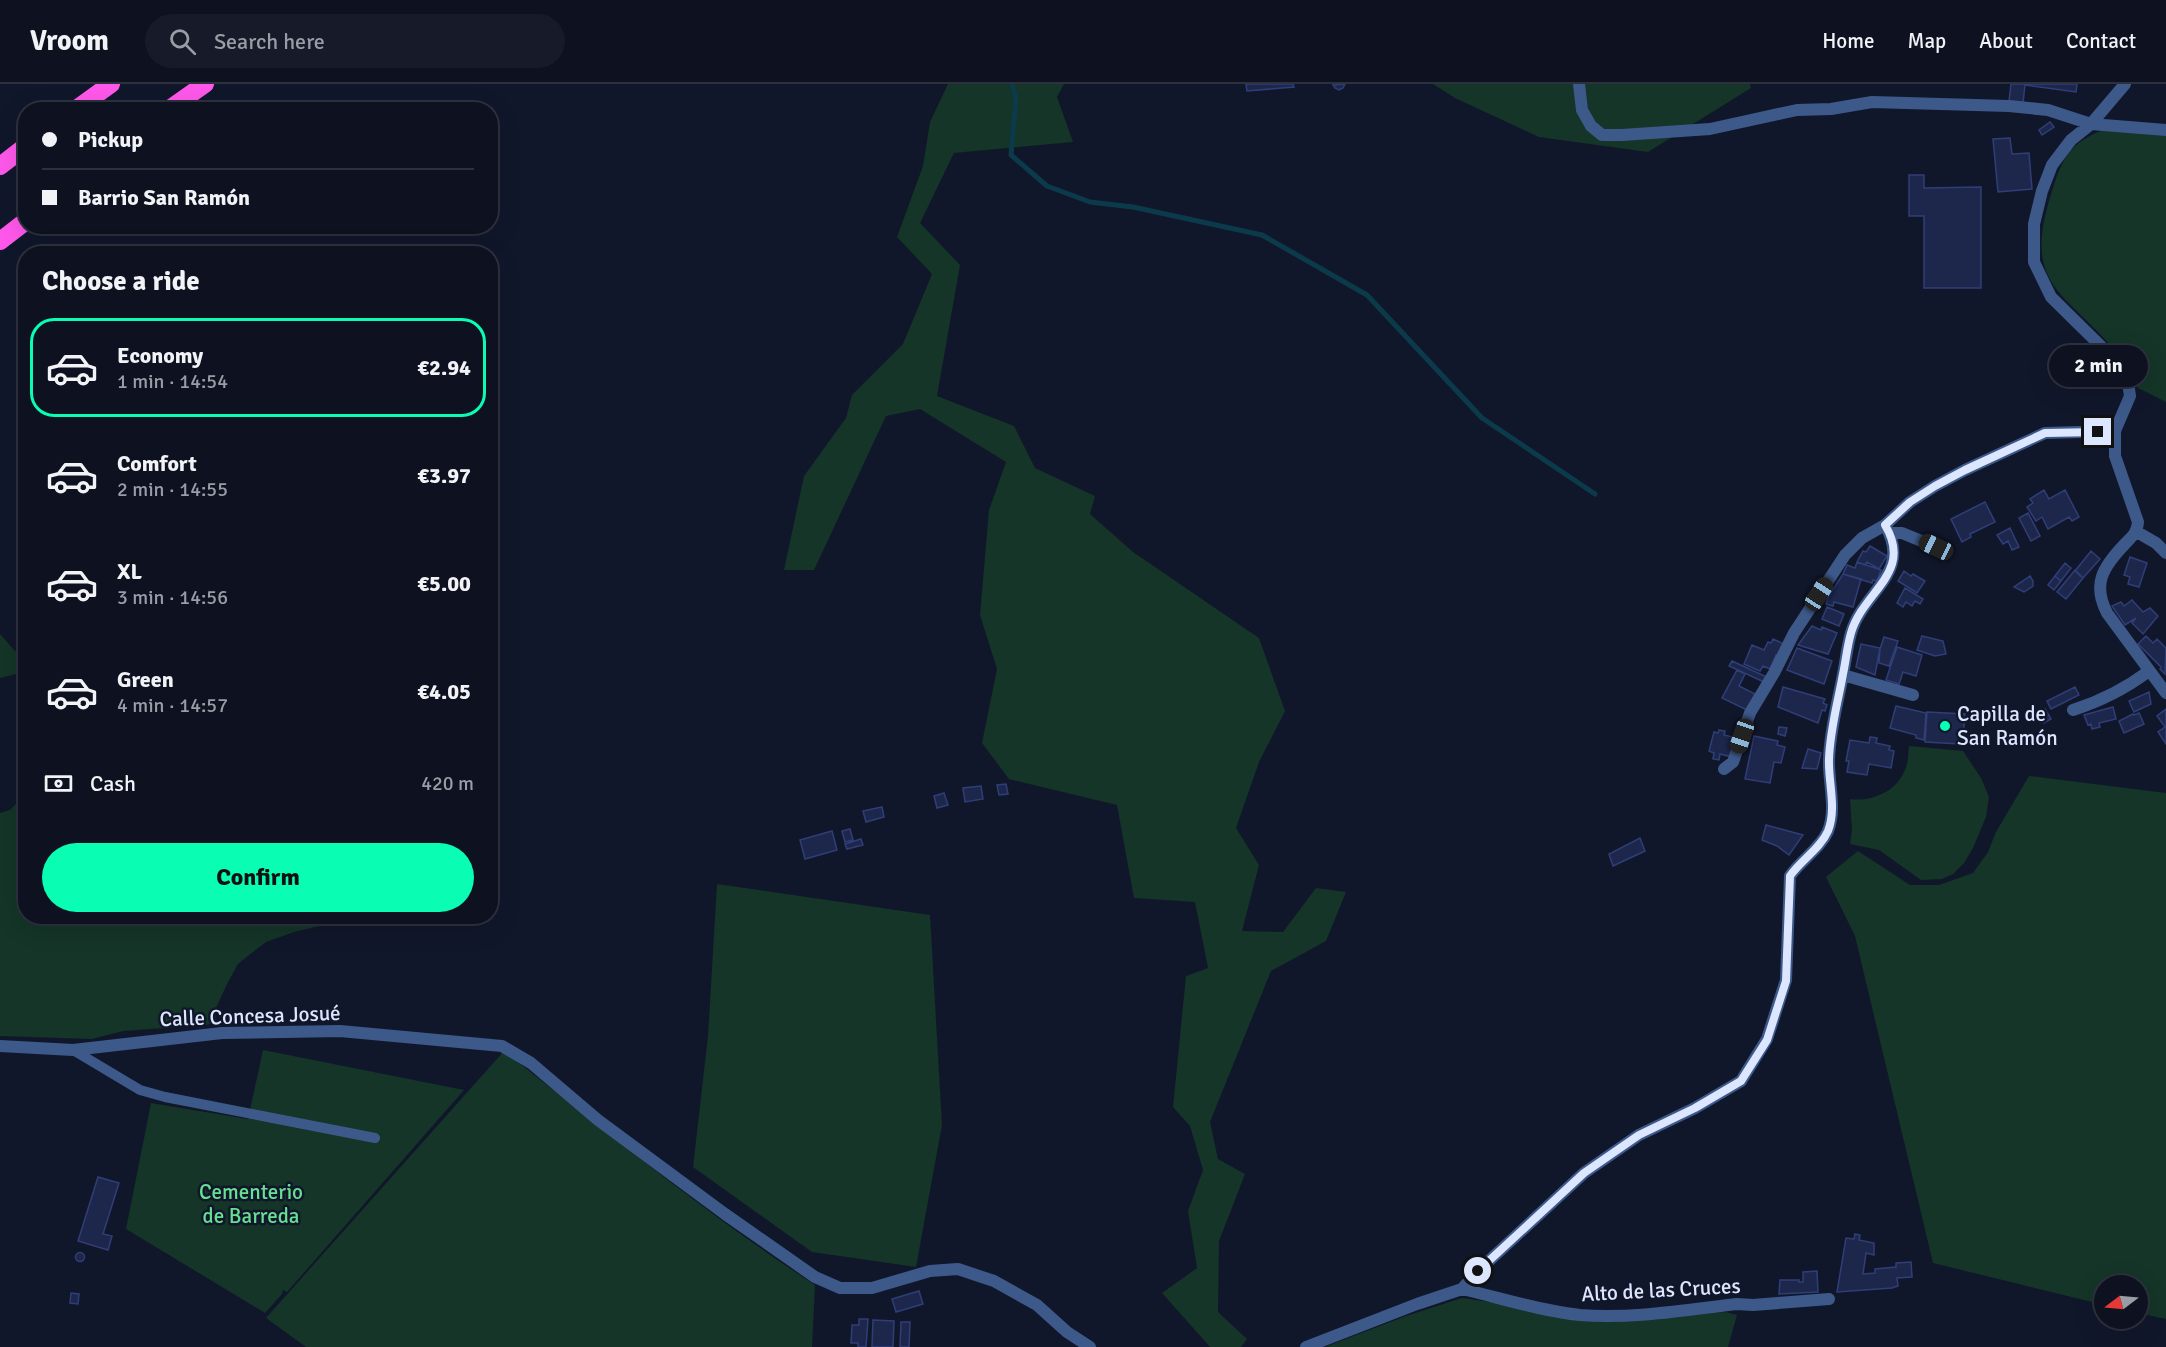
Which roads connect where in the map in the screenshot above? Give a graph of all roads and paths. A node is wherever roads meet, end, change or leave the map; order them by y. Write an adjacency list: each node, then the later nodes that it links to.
1 (111, 84): 5 (highway)
2 (206, 84): 6 (highway)
3 (1579, 84): 7 (street)
4 (2125, 84): 7 (street)
5 (86, 102)
6 (180, 102)
7 (2091, 124): 8 (street); 13 (street)
8 (2166, 130)
9 (18, 152): 10 (highway)
10 (0, 166)
11 (18, 227): 12 (highway)
12 (0, 241)
13 (2115, 431): 14 (street); 15 (street)
14 (1887, 529): 16 (street); 19 (street); 23 (street)
15 (2137, 532): 17 (street); 18 (street)
16 (1936, 547)
17 (2166, 553)
18 (2149, 671): 20 (street); 22 (street)
19 (1843, 675): 21 (street); 27 (street)
20 (2166, 693)
21 (1913, 695)
22 (2073, 710)
23 (1724, 770)
24 (0, 1047): 25 (street, Calle Concesa Josué)
25 (73, 1050): 26 (lane); 29 (street, Calle Concesa Josué)
26 (375, 1138)
27 (1462, 1289): 28 (street, Alto de las Cruces); 30 (street)
28 (1829, 1299)
29 (1090, 1347)
30 (1306, 1347)

